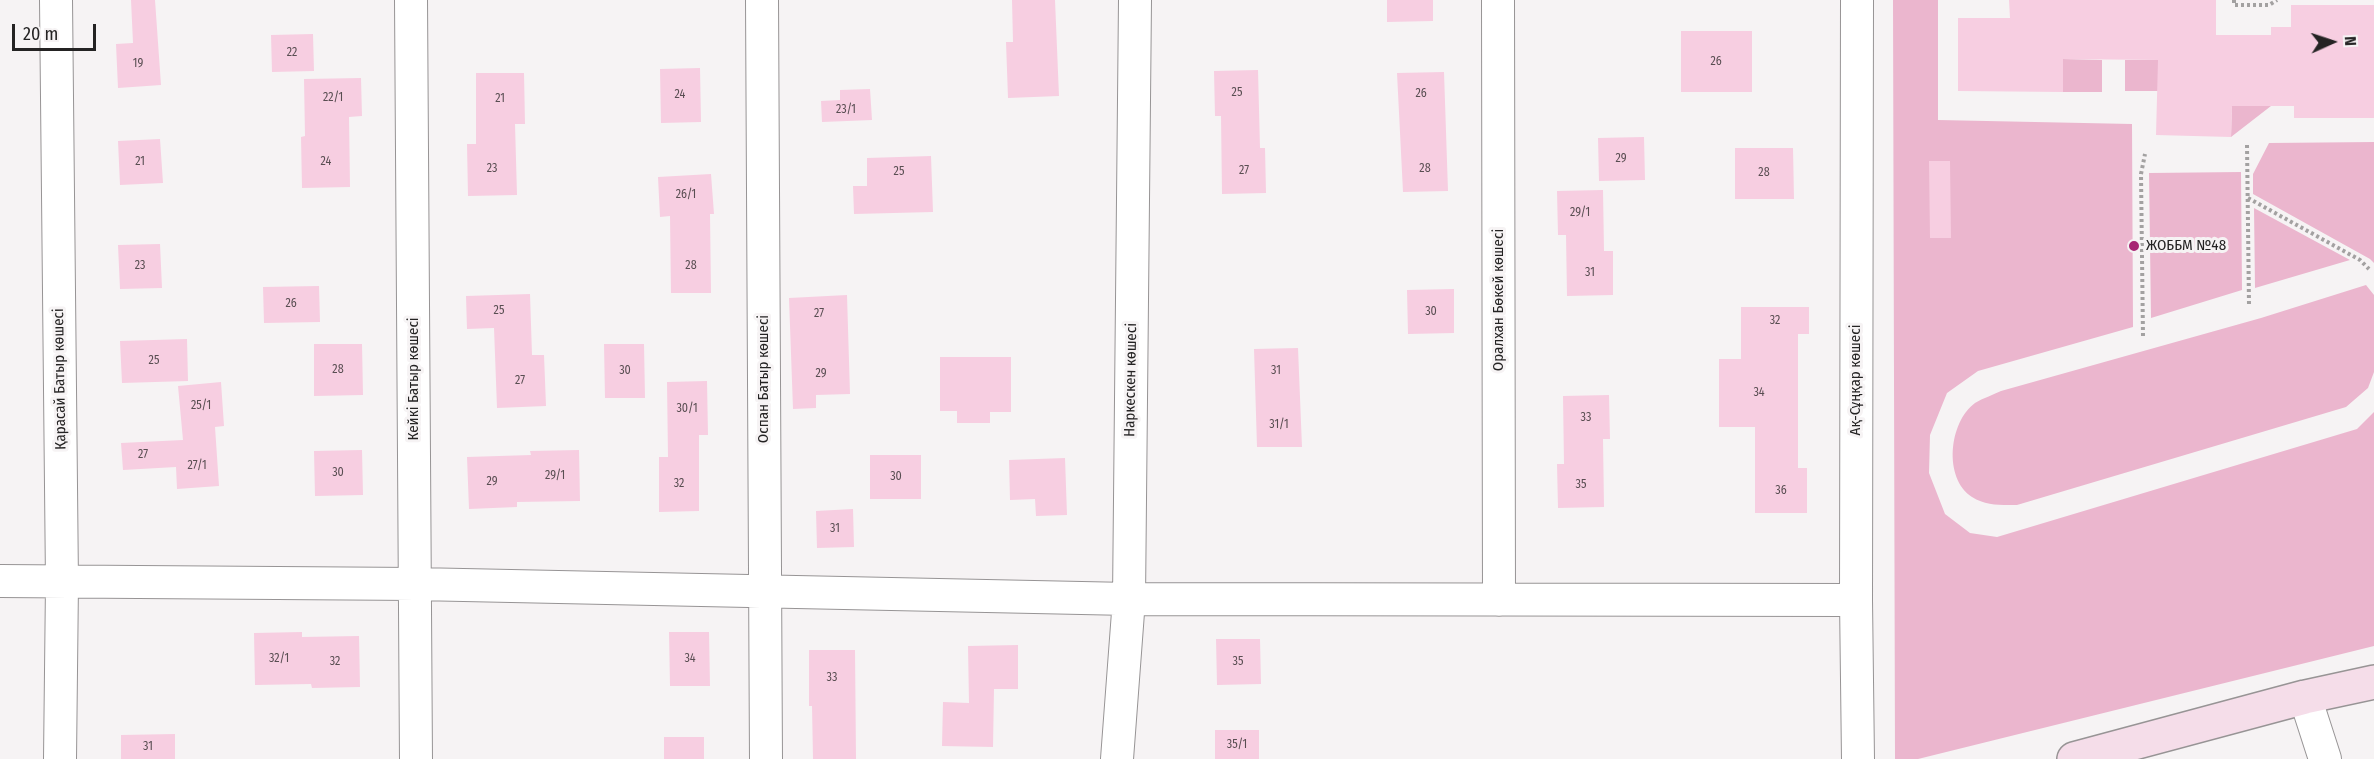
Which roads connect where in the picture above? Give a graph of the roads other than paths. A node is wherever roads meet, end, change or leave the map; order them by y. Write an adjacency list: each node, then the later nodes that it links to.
1 (56, 0): 8 (street, Қарасай Батыр көшесі)
2 (411, 0): 9 (street, Кейкі Батыр көшесі)
3 (762, 0): 10 (street, Оспан Батыр көшесі)
4 (1135, 0): 11 (street, Наркескен көшесі)
5 (1498, 0): 12 (street, Оралхан Бөкей көшесі)
6 (1857, 0): 13 (street, Ақ-Сұңқар көшесі)
7 (0, 581): 8 (street)
8 (62, 583): 9 (street); 16 (street, Қарасай Батыр көшесі)
9 (416, 584): 10 (street); 17 (street, Кейкі Батыр көшесі)
10 (765, 593): 11 (street); 18 (street, Оспан Батыр көшесі)
11 (1130, 599): 12 (street); 19 (street, Наркескен көшесі)
12 (1499, 600): 13 (street)
13 (1856, 600): 20 (street, Ақ-Сұңқар көшесі)
14 (2374, 682): 15 (main road)
15 (2305, 697): 21 (main road); 22 (street)
16 (60, 759)
17 (417, 759)
18 (766, 759)
19 (1116, 759)
20 (1858, 759)
21 (2074, 759)
22 (2325, 759)

